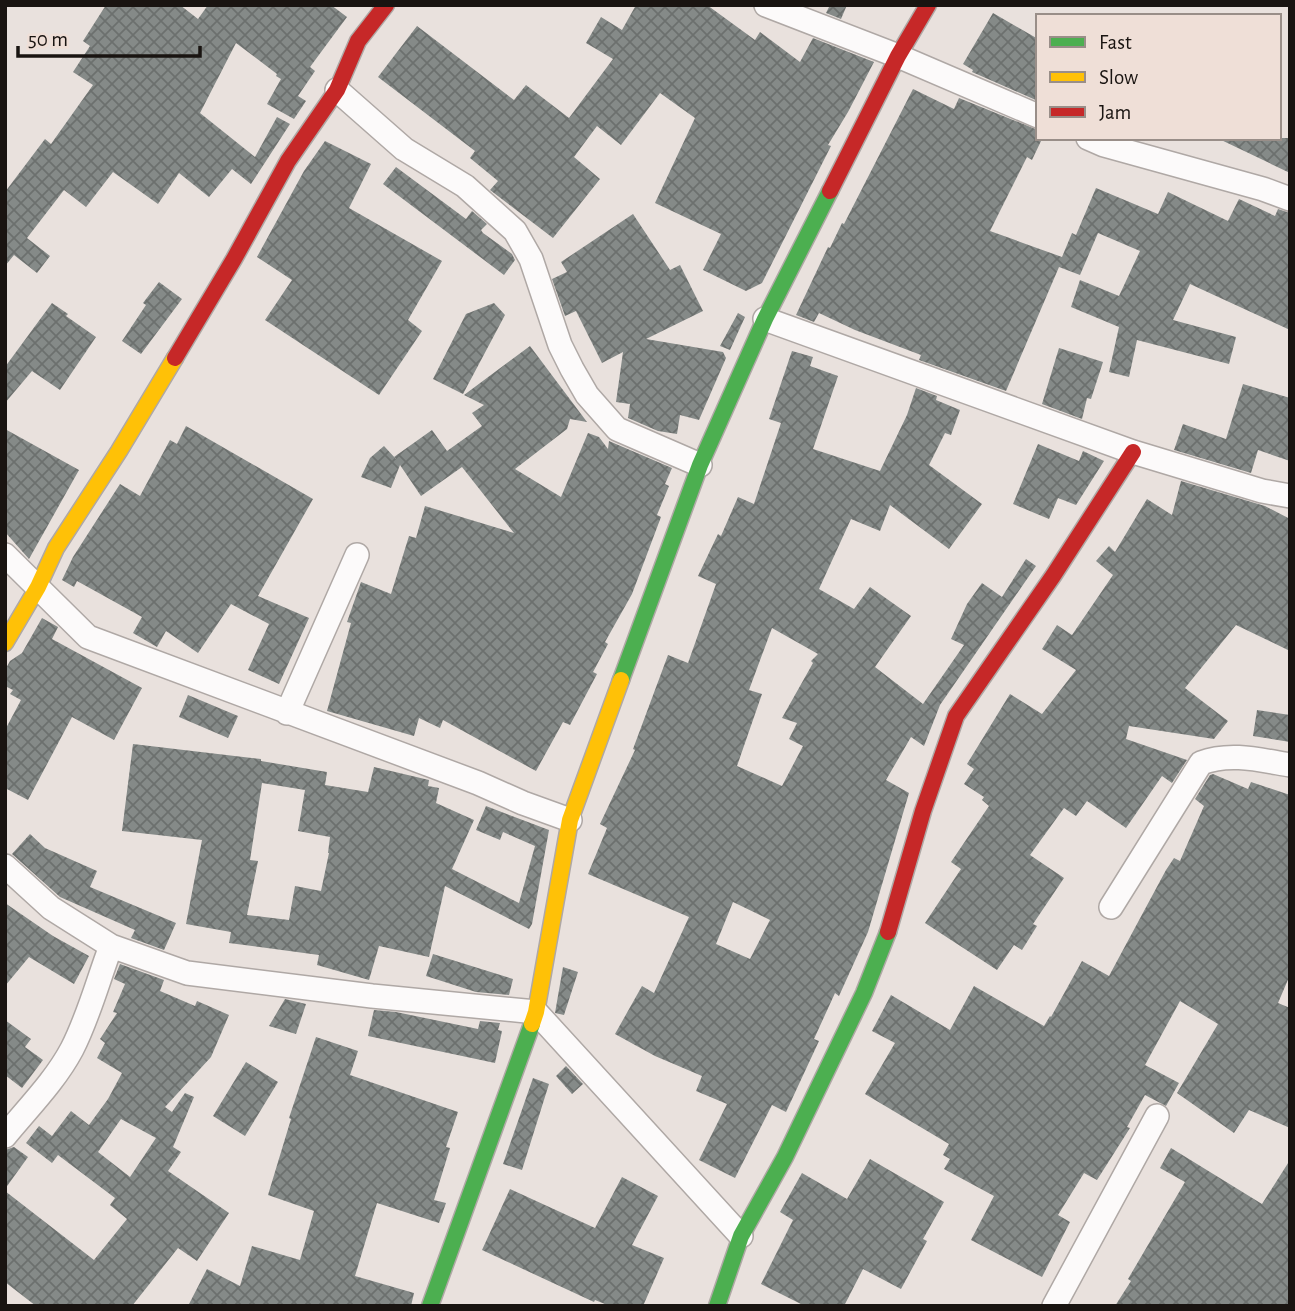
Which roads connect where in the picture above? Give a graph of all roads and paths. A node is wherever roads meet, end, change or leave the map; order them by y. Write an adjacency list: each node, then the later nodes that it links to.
1 (386, 5): 5 (street)
2 (766, 5): 4 (street)
3 (928, 5): 4 (street)
4 (898, 56): 6 (street); 9 (street)
5 (337, 90): 11 (street); 15 (street)
6 (1036, 115)
7 (1093, 140): 8 (street)
8 (1290, 199)
9 (765, 319): 10 (street); 11 (street)
10 (1133, 452): 12 (street); 26 (street)
11 (700, 465): 19 (street)
12 (1290, 496)
13 (5, 555): 15 (street)
14 (357, 555): 17 (street)
15 (38, 587): 16 (street); 17 (street)
16 (5, 643)
17 (287, 713): 19 (street)
18 (1290, 765): 21 (street)
19 (570, 820): 23 (street)
20 (5, 866): 22 (street)
21 (1111, 907)
22 (111, 946): 23 (street); 25 (street)
23 (536, 1012): 26 (street); 28 (street)
24 (1157, 1116): 29 (street)
25 (5, 1136)
26 (741, 1236): 27 (street)
27 (725, 1303)
28 (430, 1306)
29 (1054, 1306)

